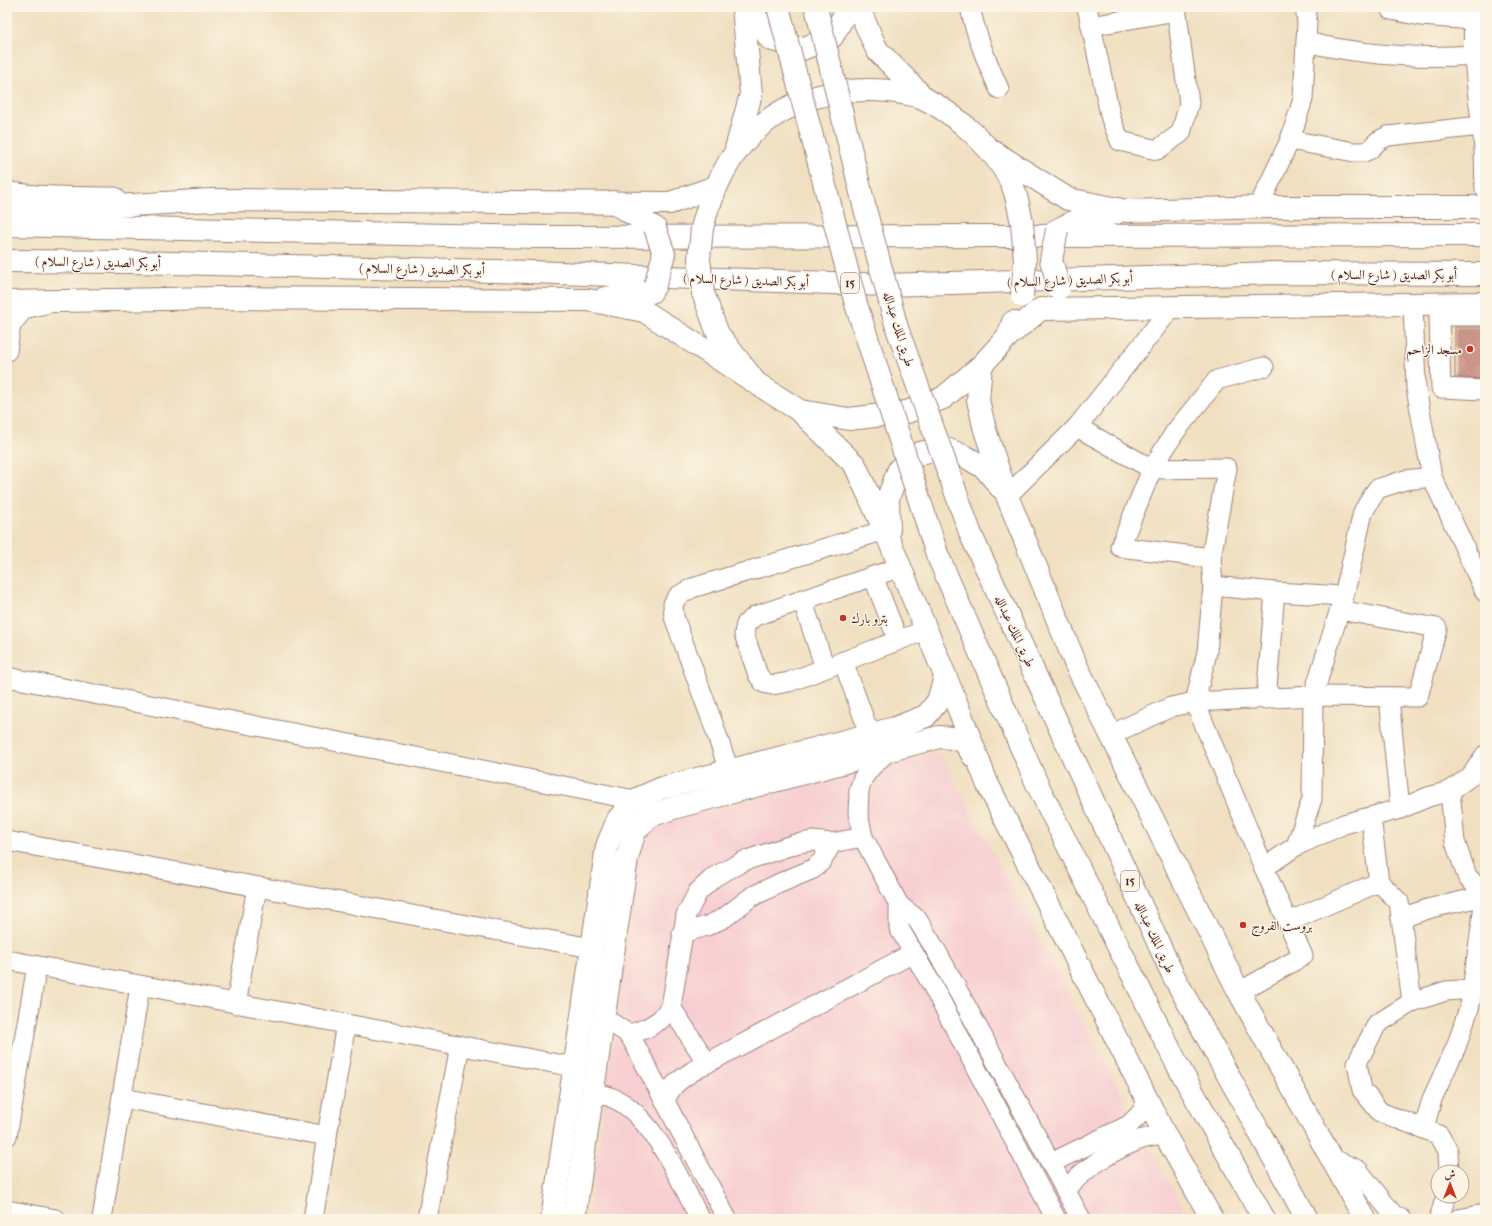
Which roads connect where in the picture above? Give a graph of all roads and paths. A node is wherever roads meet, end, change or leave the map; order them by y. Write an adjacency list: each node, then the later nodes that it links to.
1 (743, 7): 21 (main road)
2 (750, 7): 5 (main road)
3 (778, 7): 143 (main road, 15, bridge)
4 (816, 7): 144 (main road, طريق الملك عبدالله / 15, bridge)
5 (846, 7)
6 (858, 7): 17 (main road)
7 (970, 7): 16 (street)
8 (1087, 7): 13 (street)
9 (1305, 7): 14 (street)
10 (1390, 7): 12 (street)
11 (1176, 9): 13 (street); 13 (street)
12 (1474, 14): 15 (street)
13 (1091, 26)
14 (1306, 42): 15 (street); 19 (street)
15 (1475, 55): 18 (street)
16 (999, 89)
17 (924, 98): 20 (main road); 21 (main road)
18 (1483, 129): 19 (street); 23 (street)
19 (1290, 140): 29 (street)
20 (989, 149): 31 (main road); 45 (main road, bridge)
21 (734, 154): 22 (main road)
22 (715, 187): 28 (main road); 49 (main road, bridge)
23 (1485, 189)
24 (7, 191): 26 (street)
25 (7, 196): 26 (street)
26 (57, 196): 27 (street)
27 (211, 200): 28 (main road); 32 (main road)
28 (613, 202): 37 (main road, bridge)
29 (1258, 208): 30 (main road); 31 (main road)
30 (1485, 208)
31 (1127, 211): 42 (main road, bridge)
32 (7, 212)
33 (7, 225): 34 (main road)
34 (1485, 235)
35 (7, 262): 36 (main road, ( شارع السلام ) أبو بكر الصديق)
36 (1485, 274)
37 (588, 300): 38 (main road); 49 (main road)
38 (59, 301): 39 (main road); 46 (street)
39 (7, 302)
40 (1485, 303): 41 (main road)
41 (1413, 304): 43 (main road); 54 (street)
42 (1089, 307): 43 (main road); 45 (main road)
43 (1171, 308): 52 (street)
44 (1485, 316): 50 (street)
45 (1008, 336): 47 (main road)
46 (7, 351)
47 (981, 366): 51 (main road); 55 (main road)
48 (1264, 367): 53 (street)
49 (756, 383): 51 (main road)
50 (1485, 390)
51 (800, 411): 56 (main road)
52 (1077, 427): 53 (street); 55 (street)
53 (1152, 469): 57 (street); 57 (street)
54 (1432, 476): 60 (street); 64 (street)
55 (1007, 496): 56 (main road); 76 (main road)
56 (888, 533): 58 (main road); 79 (street)
57 (1211, 558): 61 (street)
58 (901, 567): 59 (street); 65 (main road)
59 (873, 576): 63 (street); 66 (street)
60 (1483, 584)
61 (1213, 586): 62 (street); 74 (street)
62 (1275, 592): 64 (street); 73 (street)
63 (802, 599): 68 (street); 68 (street)
64 (1342, 603): 71 (street); 72 (street)
65 (926, 630): 66 (street); 69 (main road)
66 (898, 640): 67 (street)
67 (843, 661): 68 (street); 75 (street)
68 (825, 668)
69 (945, 676): 75 (main road); 80 (main road)
70 (7, 677): 82 (street)
71 (1313, 696): 72 (street); 73 (street); 88 (street)
72 (1390, 697): 83 (street)
73 (1266, 699): 74 (street)
74 (1195, 702): 76 (street); 89 (street)
75 (870, 735): 79 (main road)
76 (1110, 735): 103 (main road)
77 (888, 751): 80 (main road); 85 (street); 109 (main road)
78 (1485, 755): 81 (street)
79 (729, 771): 82 (main road)
80 (987, 783): 117 (main road)
81 (1450, 791): 83 (street); 92 (street)
82 (635, 800): 97 (main road)
83 (1400, 808): 84 (street)
84 (1371, 817): 88 (street); 90 (street)
85 (863, 837): 87 (street); 93 (street)
86 (7, 841): 91 (street)
87 (832, 844): 96 (street); 96 (street)
88 (1296, 846): 89 (street)
89 (1264, 868): 95 (street)
90 (1379, 882): 94 (street); 95 (street)
91 (257, 887): 97 (street); 105 (street)
92 (1485, 897): 94 (street); 102 (street)
93 (899, 905): 98 (street); 106 (street)
94 (1401, 918): 104 (street)
95 (1288, 922): 103 (street)
96 (682, 933): 107 (street)
97 (592, 948): 114 (main road)
98 (913, 953): 108 (street); 113 (street)
99 (7, 960): 100 (street)
100 (37, 966): 101 (street); 121 (street)
101 (140, 986): 105 (street); 116 (street)
102 (1472, 989): 104 (street); 119 (street)
103 (1239, 992): 123 (main road)
104 (1412, 1002): 119 (street)
105 (236, 1004): 110 (street)
106 (965, 1005): 108 (street); 124 (street)
107 (670, 1007): 111 (street); 113 (street)
108 (948, 1015): 140 (street)
109 (604, 1018): 111 (street); 115 (main road)
110 (346, 1024): 112 (street); 122 (street)
111 (628, 1035): 118 (street)
112 (460, 1046): 114 (street); 136 (street)
113 (707, 1063): 118 (street)
114 (574, 1067): 137 (main road)
115 (592, 1094): 127 (street); 132 (main road)
116 (122, 1098): 122 (street); 134 (street)
117 (1148, 1100): 120 (main road); 124 (street)
118 (665, 1102): 126 (street)
119 (1424, 1128): 125 (street)
120 (1165, 1135): 128 (street); 142 (main road)
121 (7, 1136)
122 (327, 1136): 135 (street)
123 (1332, 1158): 145 (main road); 146 (street)
124 (1051, 1163): 128 (street)
125 (1449, 1164)
126 (701, 1169): 127 (street); 139 (street)
127 (680, 1180): 138 (street)
128 (1066, 1191): 141 (street)
129 (1444, 1204): 147 (street)
130 (7, 1210): 133 (street)
131 (1485, 1214): 148 (street)
132 (575, 1218)
133 (56, 1219)
134 (102, 1219)
135 (313, 1219)
136 (427, 1219)
137 (552, 1219)
138 (700, 1219)
139 (727, 1219)
140 (1056, 1219)
141 (1081, 1219)
142 (1212, 1219)
143 (1264, 1219)
144 (1307, 1219)
145 (1365, 1219)
146 (1402, 1219)
147 (1439, 1219)
148 (1458, 1219)

